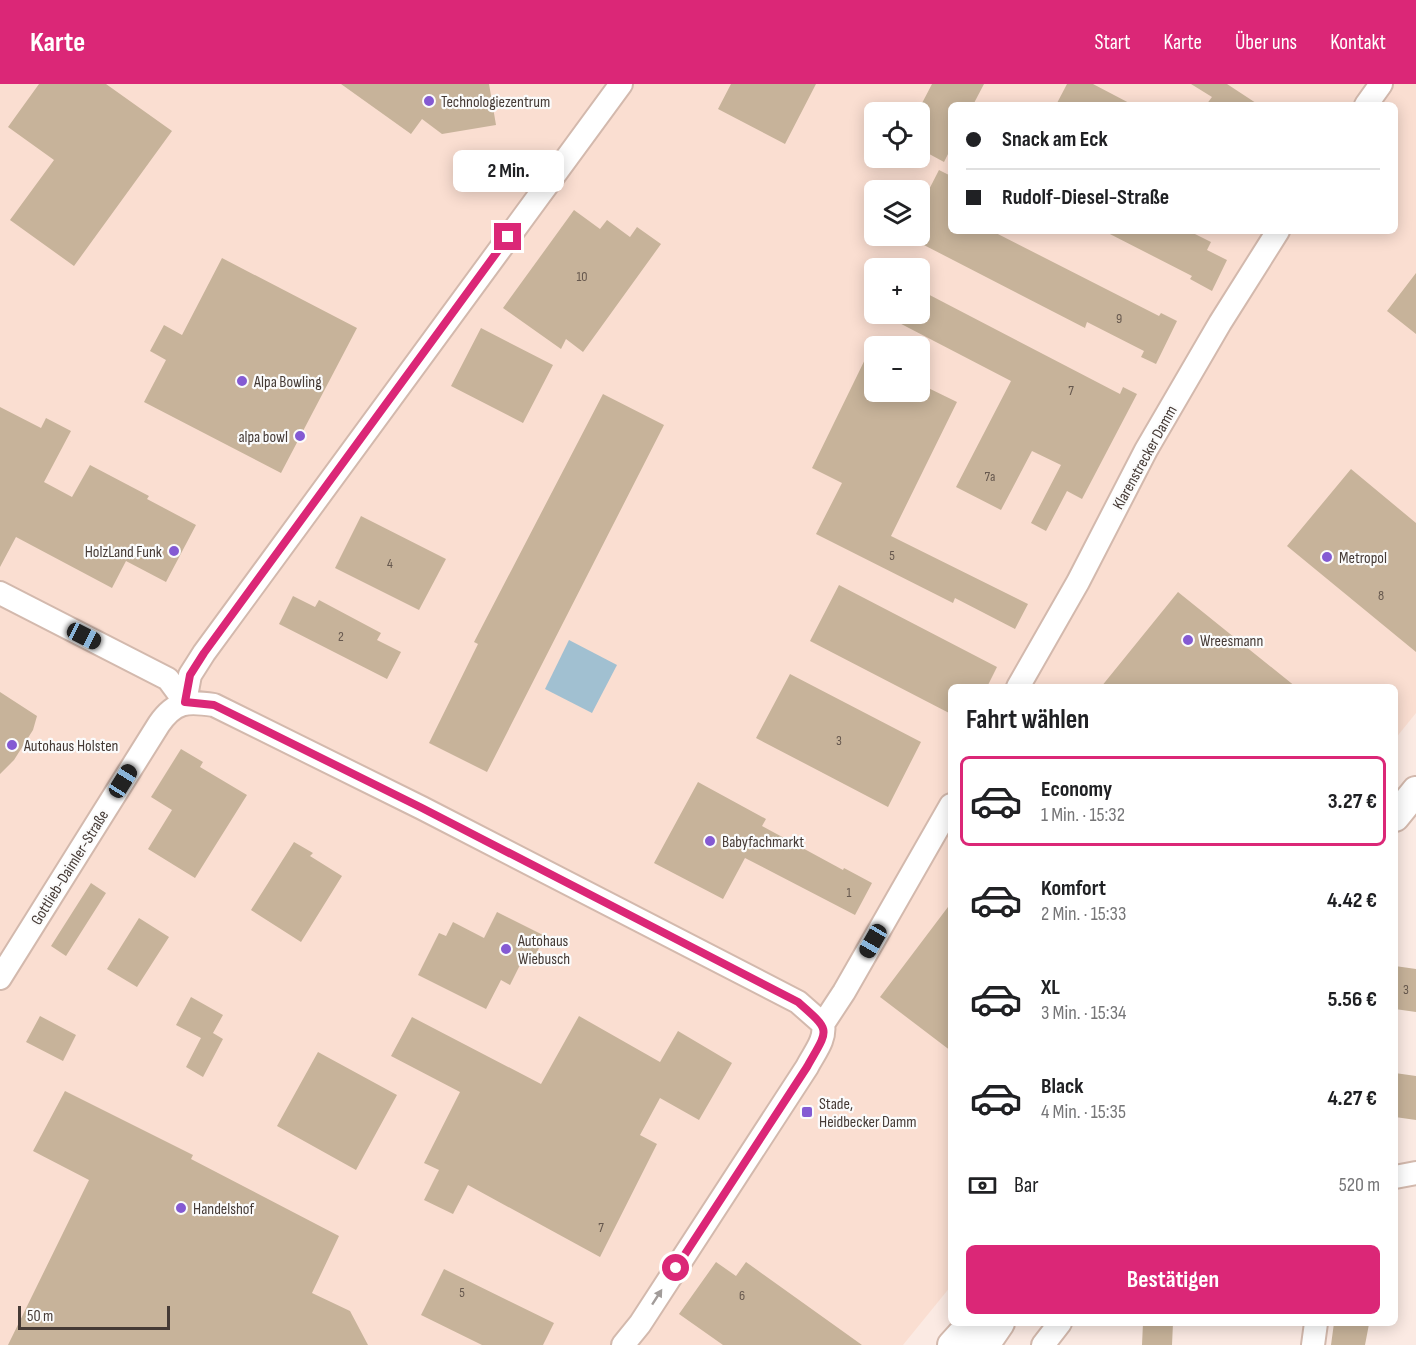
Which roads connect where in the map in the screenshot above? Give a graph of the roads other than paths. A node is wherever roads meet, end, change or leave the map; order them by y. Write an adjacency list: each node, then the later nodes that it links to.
1 (621, 84): 7 (street)
2 (1381, 84): 3 (street)
3 (1368, 102)
4 (1276, 234): 6 (street, Klarenstrecker Damm)
5 (0, 593): 7 (street)
6 (1020, 684)
7 (185, 702): 11 (street, Gottlieb-Daimler-Straße); 12 (street)
8 (1416, 791): 10 (main road)
9 (948, 810): 12 (street)
10 (1398, 813)
11 (0, 978)
12 (823, 1024): 19 (street, one-way to 12)
13 (1416, 1173): 14 (street)
14 (1398, 1176)
15 (969, 1326): 20 (main road)
16 (998, 1326): 21 (main road)
17 (1058, 1326): 22 (street)
18 (1316, 1326): 23 (street)
19 (623, 1345)
20 (952, 1345)
21 (985, 1345)
22 (1043, 1345)
23 (1313, 1345)

